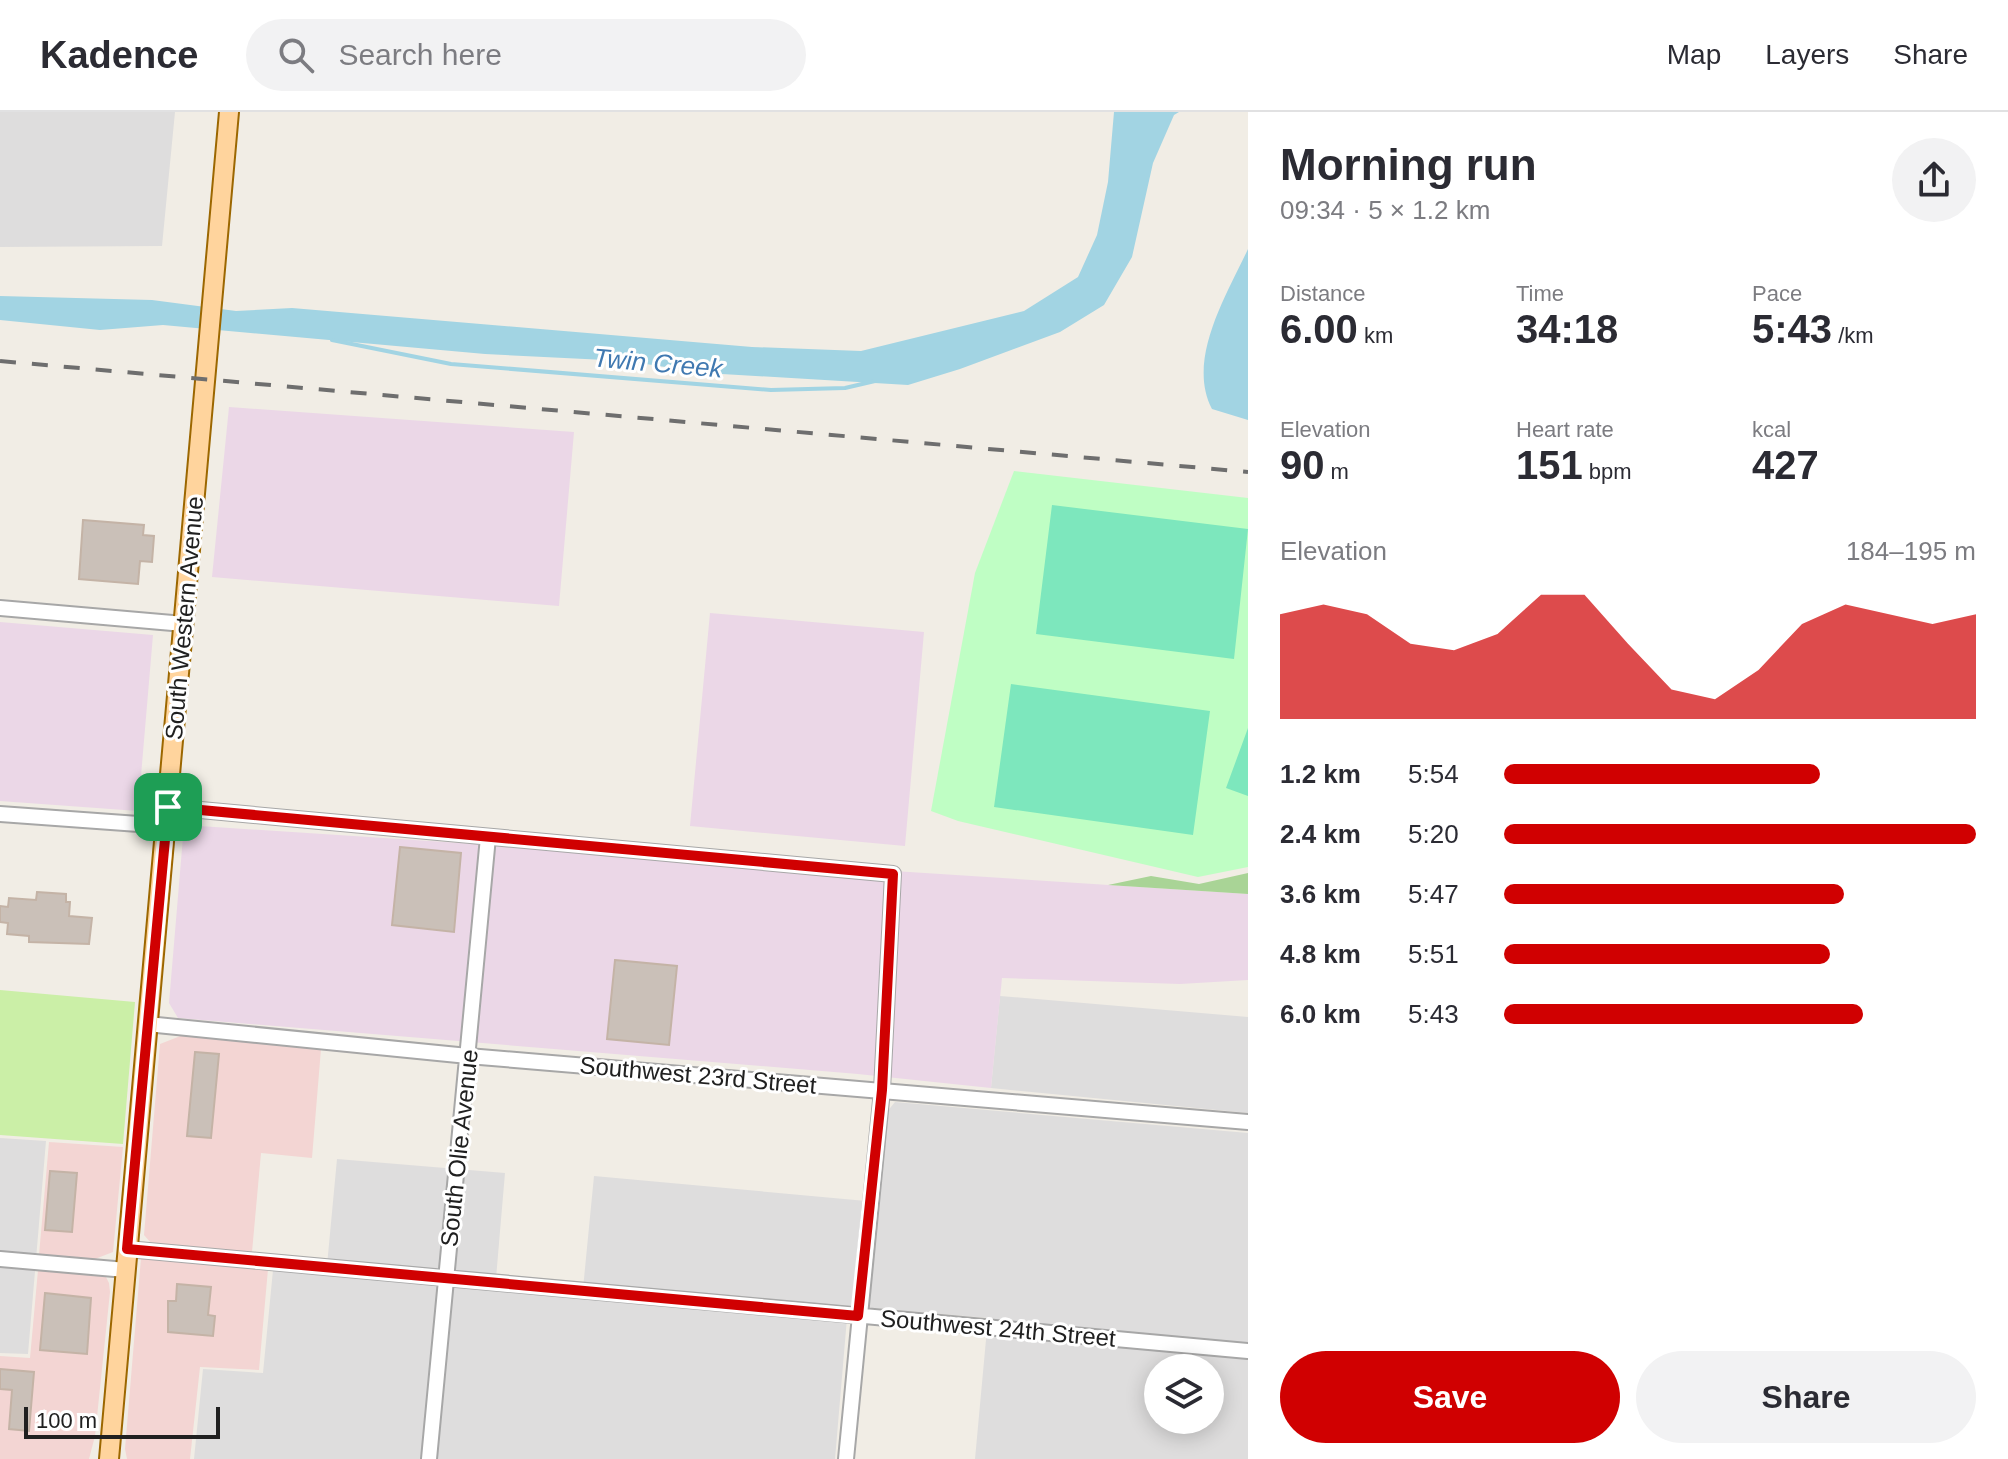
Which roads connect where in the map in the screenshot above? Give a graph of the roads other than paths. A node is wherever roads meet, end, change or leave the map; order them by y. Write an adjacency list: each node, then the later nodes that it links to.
1 (229, 112): 3 (main road, South Western Avenue)
2 (0, 608): 3 (street)
3 (184, 624): 5 (main road, South Western Avenue)
4 (0, 814): 5 (street)
5 (167, 816): 6 (street); 7 (main road, South Western Avenue)
6 (488, 837): 8 (street, South Olie Avenue); 9 (street)
7 (147, 1024): 8 (street, Southwest 23rd Street); 11 (main road, South Western Avenue)
8 (468, 1056): 9 (street, Southwest 23rd Street); 14 (street, South Olie Avenue)
9 (882, 1090): 10 (street, Southwest 23rd Street); 15 (street)
10 (1248, 1122)
11 (127, 1249): 13 (main road, South Western Avenue); 14 (street, Southwest 24th Street)
12 (0, 1259): 13 (street)
13 (126, 1270): 17 (main road, South Western Avenue)
14 (445, 1279): 15 (street, Southwest 24th Street); 18 (street, South Olie Avenue)
15 (858, 1316): 16 (street, Southwest 24th Street); 19 (street)
16 (1248, 1351)
17 (109, 1459)
18 (429, 1459)
19 (846, 1459)

